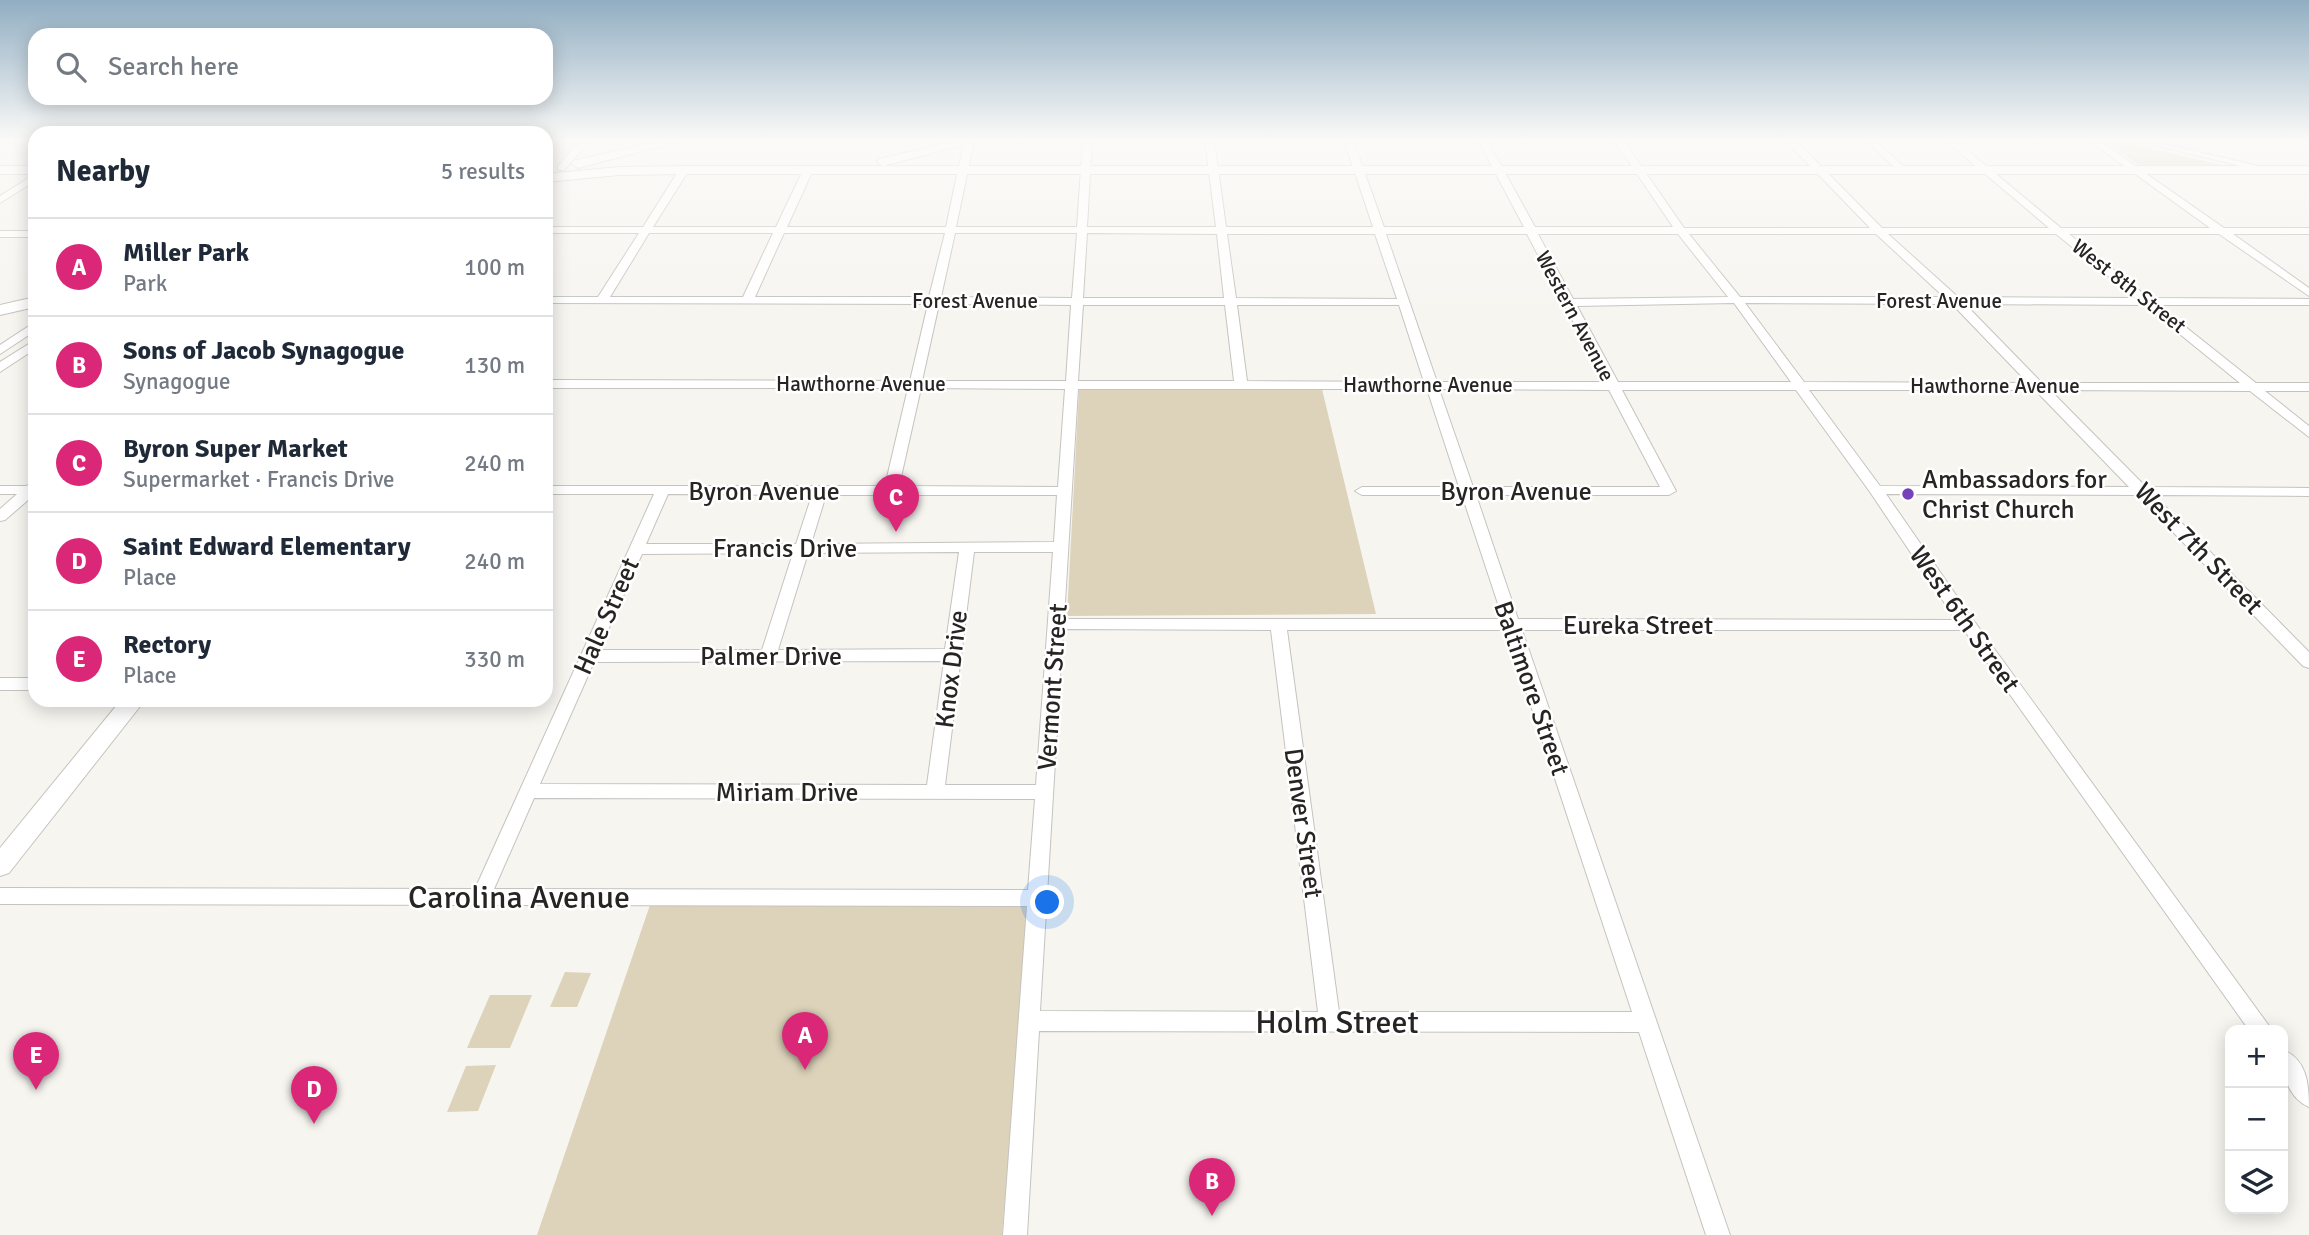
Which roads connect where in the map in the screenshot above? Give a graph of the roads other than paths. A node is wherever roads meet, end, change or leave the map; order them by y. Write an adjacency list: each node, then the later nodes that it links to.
1 (666, 198): 13 (street)
2 (795, 198): 14 (street)
3 (958, 198): 15 (street)
4 (1085, 198): 16 (street, Vermont Street)
5 (1218, 198): 17 (street)
6 (1368, 198): 18 (street, Baltimore Street)
7 (1513, 198): 19 (street, Western Avenue)
8 (1660, 198): 20 (street, West 6th Street)
9 (1846, 198): 21 (street, West 7th Street)
10 (2018, 198): 22 (street, West 8th Street)
11 (2173, 198): 23 (street)
12 (553, 230): 13 (street)
13 (646, 230): 14 (street); 29 (street)
14 (780, 230): 15 (street); 30 (street)
15 (950, 230): 16 (street); 32 (street)
16 (1083, 230): 17 (street); 33 (street, Vermont Street)
17 (1222, 230): 18 (street); 34 (street)
18 (1379, 230): 19 (street); 37 (street, Baltimore Street)
19 (1530, 230): 20 (street); 39 (street, Western Avenue)
20 (1681, 230): 21 (street); 31 (street, West 6th Street)
21 (1879, 231): 22 (street); 35 (street, West 7th Street)
22 (2059, 231): 23 (street); 36 (street, West 8th Street)
23 (2220, 231): 24 (street); 27 (street)
24 (2309, 231)
25 (0, 234): 26 (street)
26 (28, 234)
27 (2309, 293)
28 (553, 300): 29 (street, Forest Avenue)
29 (602, 300): 30 (street, Forest Avenue)
30 (747, 300): 32 (street, Forest Avenue)
31 (1737, 300): 35 (street, Forest Avenue); 39 (street, Forest Avenue); 52 (street, West 6th Street)
32 (933, 301): 33 (street, Forest Avenue); 47 (street)
33 (1078, 301): 34 (street, Forest Avenue); 48 (street, Vermont Street)
34 (1231, 301): 37 (street, Forest Avenue); 49 (street)
35 (1955, 301): 36 (street, Forest Avenue); 53 (street, West 7th Street)
36 (2149, 301): 38 (street, Forest Avenue); 54 (street, West 8th Street)
37 (1403, 302): 50 (street, Baltimore Street)
38 (2309, 302)
39 (1568, 303): 51 (street, Western Avenue)
40 (28, 304): 41 (main road)
41 (0, 310)
42 (28, 331): 44 (street)
43 (28, 349): 45 (street)
44 (0, 350)
45 (0, 368)
46 (553, 384): 47 (street, Hawthorne Avenue)
47 (915, 384): 48 (street, Hawthorne Avenue); 64 (street)
48 (1072, 385): 49 (street, Hawthorne Avenue); 65 (street, Vermont Street)
49 (1241, 385): 50 (street, Hawthorne Avenue)
50 (1432, 385): 51 (street, Hawthorne Avenue); 69 (street, Baltimore Street)
51 (1612, 386): 52 (street, Hawthorne Avenue); 67 (street, Western Avenue)
52 (1800, 386): 53 (street, Hawthorne Avenue); 61 (street, West 6th Street)
53 (2040, 386): 54 (street, Hawthorne Avenue); 62 (street, West 7th Street)
54 (2254, 387): 55 (street, Hawthorne Avenue); 56 (street, West 8th Street)
55 (2309, 387)
56 (2309, 433)
57 (28, 488): 58 (street)
58 (0, 490)
59 (553, 490): 60 (street, Byron Avenue)
60 (663, 490): 63 (street, Byron Avenue); 75 (street, Hale Street)
61 (1876, 490): 62 (street); 79 (street, West 6th Street)
62 (2142, 490): 70 (street); 83 (street, West 7th Street)
63 (820, 491): 64 (street, Byron Avenue); 74 (street)
64 (891, 491): 65 (street, Byron Avenue)
65 (1065, 491): 73 (street, Vermont Street)
66 (1362, 491): 69 (street, Byron Avenue)
67 (1669, 491): 69 (street, Byron Avenue)
68 (28, 492): 71 (street)
69 (1465, 492): 78 (street, Baltimore Street)
70 (2309, 492)
71 (0, 517)
72 (967, 547): 73 (street, Francis Drive); 74 (street, Francis Drive); 80 (street, Knox Drive)
73 (1061, 547): 76 (street, Vermont Street)
74 (802, 548): 75 (street, Francis Drive); 82 (street)
75 (635, 549): 81 (street, Hale Street)
76 (1056, 624): 77 (street, Eureka Street); 89 (street, Vermont Street)
77 (1278, 624): 78 (street, Eureka Street); 95 (street, Denver Street)
78 (1511, 624): 79 (street, Eureka Street); 96 (street, Baltimore Street)
79 (1968, 625): 97 (street, West 6th Street)
80 (953, 655): 82 (street, Palmer Drive); 88 (street, Knox Drive)
81 (589, 656): 82 (street, Palmer Drive); 87 (street, Hale Street)
82 (768, 656)
83 (2309, 662)
84 (0, 684): 85 (street)
85 (28, 684)
86 (128, 707): 90 (main road)
87 (528, 791): 88 (street, Miriam Drive); 92 (street, Hale Street)
88 (935, 792): 89 (street, Miriam Drive)
89 (1045, 792): 93 (street, Vermont Street)
90 (0, 866)
91 (0, 896): 92 (street, Carolina Avenue)
92 (481, 896): 93 (street, Carolina Avenue)
93 (1038, 898): 94 (street, Vermont Street)
94 (1030, 1021): 95 (street, Holm Street); 100 (street, Vermont Street)
95 (1330, 1021): 96 (street, Holm Street)
96 (1645, 1021): 101 (street, Baltimore Street)
97 (2257, 1025)
98 (2288, 1067): 99 (street)
99 (2309, 1096)
100 (1015, 1235)
101 (1718, 1235)

